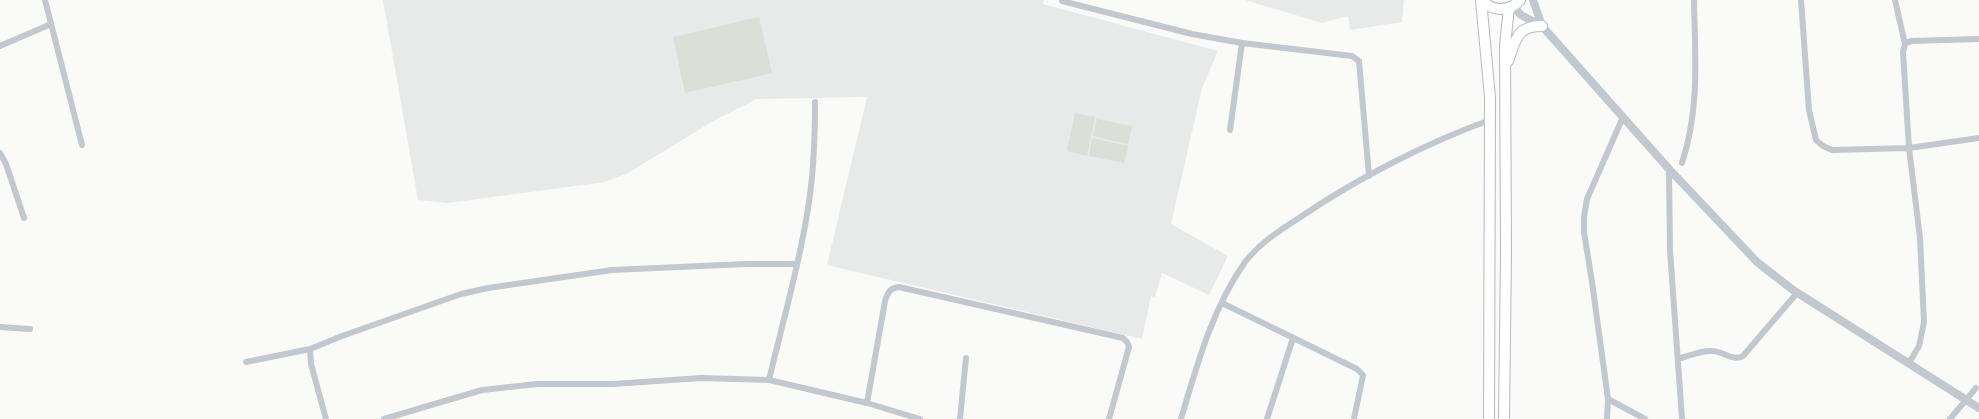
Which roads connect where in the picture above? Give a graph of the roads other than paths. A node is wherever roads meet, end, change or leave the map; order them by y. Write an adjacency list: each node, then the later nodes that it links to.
1 (45, 0): 9 (street)
2 (1481, 0): 8 (main road); 18 (main road)
3 (1533, 0): 10 (street)
4 (1694, 0): 24 (street)
5 (1800, 0): 22 (street)
6 (1895, 0): 13 (street)
7 (1062, 1): 12 (street)
8 (1514, 5): 10 (street); 15 (main road)
9 (51, 24): 14 (street); 21 (street)
10 (1542, 26): 15 (main road); 17 (street)
11 (1979, 39): 13 (street)
12 (1242, 43): 19 (street); 26 (street)
13 (1905, 44): 22 (street)
14 (0, 46)
15 (1506, 65): 54 (main road)
16 (815, 102): 28 (street)
17 (1623, 117): 25 (street); 41 (street)
18 (1490, 120): 26 (street); 53 (main road)
19 (1230, 130)
20 (1979, 138): 22 (street)
21 (82, 145)
22 (1909, 148): 38 (street)
23 (0, 152): 27 (street)
24 (1682, 163)
25 (1669, 169): 29 (street); 36 (street)
26 (1369, 176): 30 (street)
27 (24, 218)
28 (797, 264): 34 (street); 39 (street)
29 (1797, 292): 36 (street); 38 (street)
30 (1222, 303): 33 (street); 50 (street)
31 (0, 327): 32 (street)
32 (30, 329)
33 (1293, 338): 51 (street); 52 (street)
34 (310, 349): 37 (street); 45 (street)
35 (966, 358): 48 (street)
36 (1678, 359): 57 (street)
37 (246, 362)
38 (1909, 362): 42 (street)
39 (769, 380): 43 (street); 46 (street)
40 (1976, 388): 42 (street)
41 (1608, 399): 55 (street); 56 (street)
42 (1967, 400): 44 (street); 58 (street)
43 (867, 402): 47 (street); 49 (street)
44 (1979, 408)
45 (326, 419)
46 (384, 419)
47 (920, 419)
48 (960, 419)
49 (1109, 419)
50 (1181, 419)
51 (1268, 419)
52 (1354, 419)
53 (1488, 419)
54 (1504, 419)
55 (1607, 419)
56 (1645, 419)
57 (1682, 419)
58 (1950, 419)

